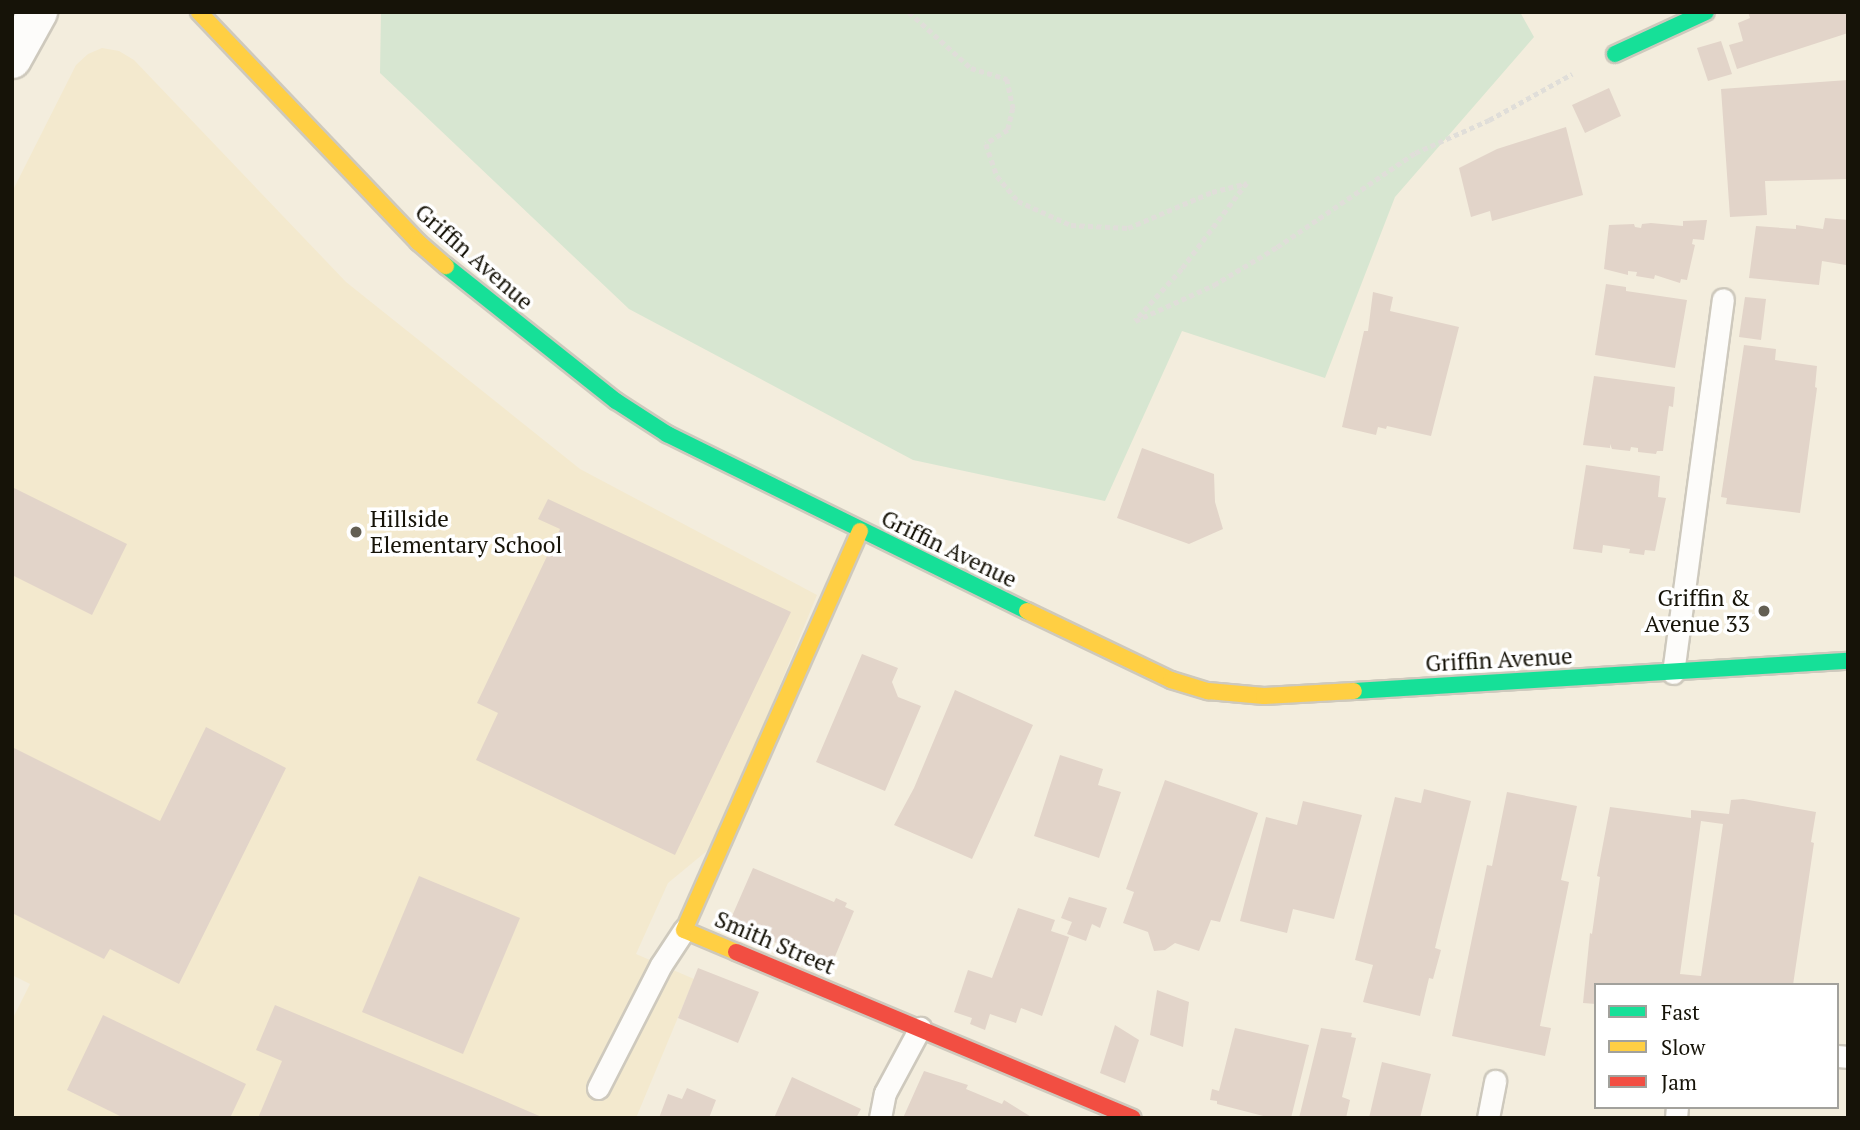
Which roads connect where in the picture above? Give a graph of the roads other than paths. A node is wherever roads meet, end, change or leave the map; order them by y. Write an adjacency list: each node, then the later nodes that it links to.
1 (38, 12): 5 (street)
2 (199, 12): 7 (street, Griffin Avenue)
3 (1706, 12): 4 (street)
4 (1615, 54)
5 (12, 59)
6 (1723, 299): 9 (lane)
7 (860, 531): 9 (street, Griffin Avenue); 10 (street, Smith Street)
8 (1848, 661): 9 (street, Griffin Avenue)
9 (1673, 673)
10 (684, 930): 11 (street, Smith Street); 13 (lane)
11 (920, 1028): 14 (lane); 15 (street, Smith Street)
12 (1495, 1081): 16 (lane)
13 (598, 1088)
14 (880, 1118)
15 (1133, 1118)
16 (1488, 1118)

